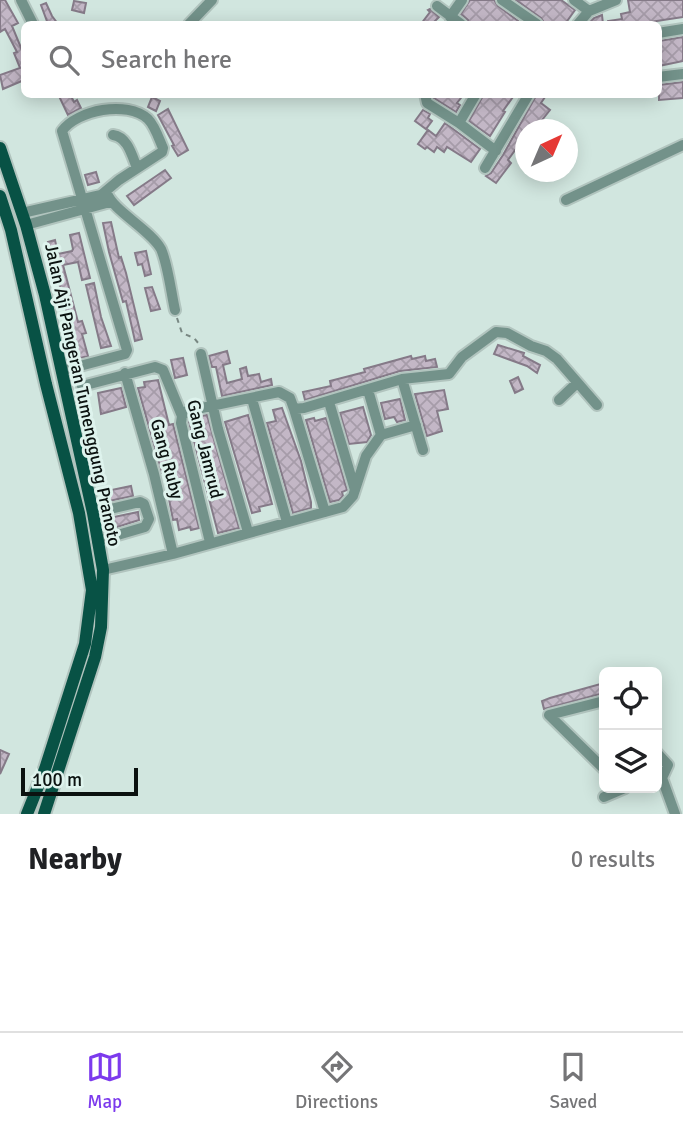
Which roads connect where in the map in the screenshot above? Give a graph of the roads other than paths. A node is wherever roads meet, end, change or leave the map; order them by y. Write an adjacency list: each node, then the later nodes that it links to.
1 (21, 0): 10 (street)
2 (212, 0): 11 (street)
3 (462, 0): 9 (street)
4 (502, 0): 13 (street)
5 (574, 0): 8 (street)
6 (611, 1): 8 (street)
7 (437, 6): 9 (street)
8 (589, 11): 14 (street)
9 (450, 16): 12 (street)
10 (32, 21)
11 (192, 21)
12 (457, 21)
13 (533, 21)
14 (581, 21)
15 (683, 29): 16 (street)
16 (662, 32)
17 (683, 74): 18 (street)
18 (662, 77)
19 (426, 98): 23 (street)
20 (474, 98): 23 (street)
21 (527, 98): 27 (street)
22 (121, 102): 28 (street); 33 (street)
23 (459, 123): 27 (street)
24 (114, 135): 28 (street)
25 (683, 145): 31 (street)
26 (0, 148): 34 (main road, Jalan Aji Pangeran Tumenggung Pranoto)
27 (496, 150): 29 (street)
28 (138, 168): 30 (street)
29 (485, 168)
30 (109, 197): 33 (street); 35 (street)
31 (566, 200)
32 (1, 202): 65 (main road, Jalan Aji Pangeran Tumenggung Pranoto)
33 (84, 204): 34 (street); 37 (street)
34 (24, 219): 37 (main road, Jalan Aji Pangeran Tumenggung Pranoto)
35 (175, 310)
36 (201, 354): 47 (street)
37 (61, 371): 55 (main road, Jalan Aji Pangeran Tumenggung Pranoto)
38 (125, 373): 41 (street); 49 (street, Gang Jamrud); 60 (street, Gang Ruby)
39 (402, 379): 40 (street); 42 (street); 50 (street)
40 (577, 383): 44 (street); 46 (street)
41 (82, 386)
42 (368, 390): 45 (street); 51 (street)
43 (252, 399): 47 (street); 48 (street); 56 (street)
44 (559, 400)
45 (330, 402): 48 (street); 53 (street)
46 (597, 405)
47 (213, 406): 49 (street); 57 (street)
48 (294, 409): 54 (street)
49 (182, 416): 59 (street, Gang Jamrud)
50 (416, 425): 51 (street); 52 (street)
51 (381, 435): 53 (street)
52 (423, 450)
53 (355, 491): 54 (street)
54 (325, 512): 56 (street)
55 (93, 513): 58 (main road, Jalan Aji Pangeran Tumenggung Pranoto); 58 (street)
56 (287, 522): 57 (street)
57 (248, 532): 59 (street)
58 (97, 541): 61 (main road, Jalan Aji Pangeran Tumenggung Pranoto)
59 (210, 542): 60 (street)
60 (173, 554): 61 (street)
61 (103, 570): 67 (main road, Jalan Aji Pangeran Tumenggung Pranoto)
62 (599, 704): 64 (street)
63 (662, 758): 66 (street)
64 (599, 764)
65 (44, 769): 67 (main road); 71 (main road, Jalan Aji Pangeran Tumenggung Pranoto)
66 (662, 773)
67 (58, 774): 72 (main road, Jalan Aji Pangeran Tumenggung Pranoto)
68 (662, 784): 73 (street)
69 (614, 793): 70 (street)
70 (604, 797)
71 (27, 814)
72 (44, 814)
73 (675, 814)

